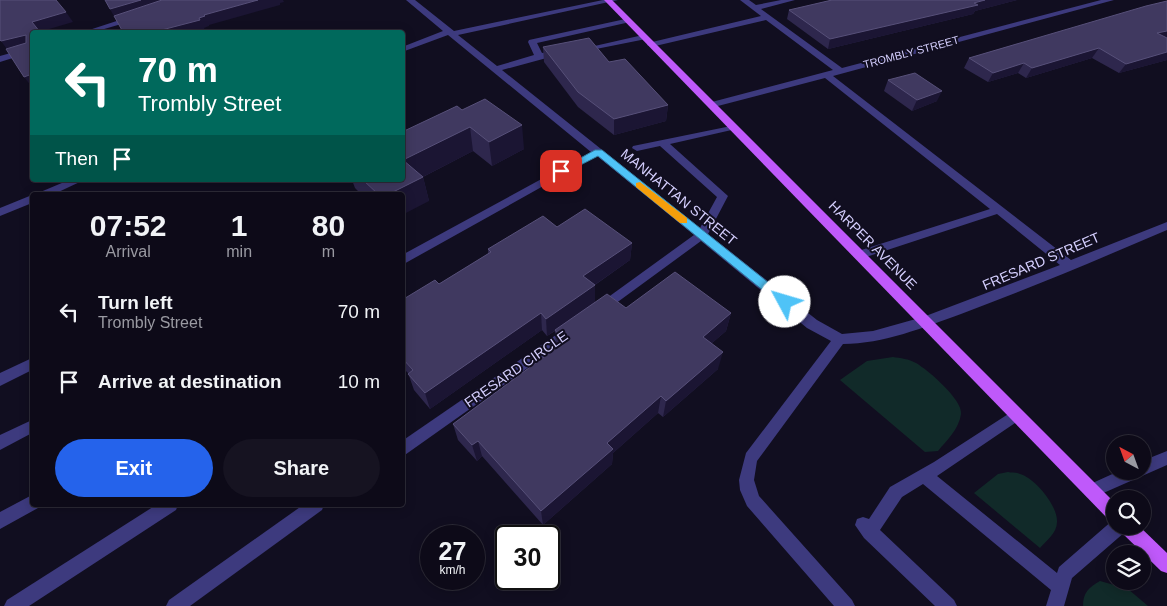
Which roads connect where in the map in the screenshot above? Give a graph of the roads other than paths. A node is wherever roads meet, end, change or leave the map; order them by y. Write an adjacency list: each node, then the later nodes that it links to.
1 (410, 0): 11 (street, MANHATTAN STREET)
2 (611, 0): 9 (main road, HARPER AVENUE); 11 (street)
3 (744, 0): 6 (street)
4 (791, 0): 6 (street)
5 (1110, 0): 19 (street, TROMBLY STREET)
6 (755, 8): 8 (street)
7 (144, 15): 10 (street)
8 (767, 17): 13 (street); 19 (street)
9 (626, 20): 12 (main road, HARPER AVENUE); 16 (street)
10 (94, 30)
11 (450, 33): 14 (street); 18 (street, MANHATTAN STREET)
12 (643, 37): 13 (main road, HARPER AVENUE); 16 (street)
13 (651, 45): 21 (main road, HARPER AVENUE)
14 (405, 49)
15 (30, 50): 17 (street)
16 (539, 56): 18 (street)
17 (0, 59)
18 (495, 69): 25 (street, MANHATTAN STREET)
19 (840, 71): 20 (street, TROMBLY STREET)
20 (827, 75): 21 (street, TROMBLY STREET); 29 (street)
21 (712, 105): 22 (main road, HARPER AVENUE)
22 (733, 127): 23 (street); 33 (main road, HARPER AVENUE)
23 (662, 142): 24 (street); 32 (street)
24 (637, 148)
25 (598, 152): 32 (street, MANHATTAN STREET); 34 (street)
26 (74, 182): 27 (street)
27 (49, 192)
28 (30, 200): 30 (street)
29 (999, 210): 33 (street); 35 (street)
30 (0, 212)
31 (1167, 226): 35 (street, FRESARD STREET)
32 (702, 236): 37 (street, MANHATTAN STREET); 43 (street, FRESARD CIRCLE)
33 (859, 255): 36 (main road, HARPER AVENUE)
34 (405, 259)
35 (1069, 265): 36 (street, FRESARD STREET)
36 (925, 322): 37 (street); 40 (main road, HARPER AVENUE)
37 (840, 339): 60 (street)
38 (30, 365): 39 (street)
39 (0, 380)
40 (1016, 415): 46 (street); 48 (main road, HARPER AVENUE)
41 (30, 427): 42 (street)
42 (0, 443)
43 (405, 448)
44 (1167, 458): 45 (street)
45 (1151, 464)
46 (925, 476): 57 (street); 61 (street)
47 (1116, 480): 48 (street)
48 (1092, 491): 50 (main road, HARPER AVENUE)
49 (30, 504): 53 (street)
50 (1106, 505)
51 (167, 507): 58 (street)
52 (313, 507): 59 (street)
53 (0, 521)
54 (1109, 535): 57 (street)
55 (1136, 535): 56 (main road)
56 (1167, 565)
57 (1061, 587): 62 (street)
58 (13, 606)
59 (175, 606)
60 (846, 606)
61 (948, 606)
62 (1055, 606)

